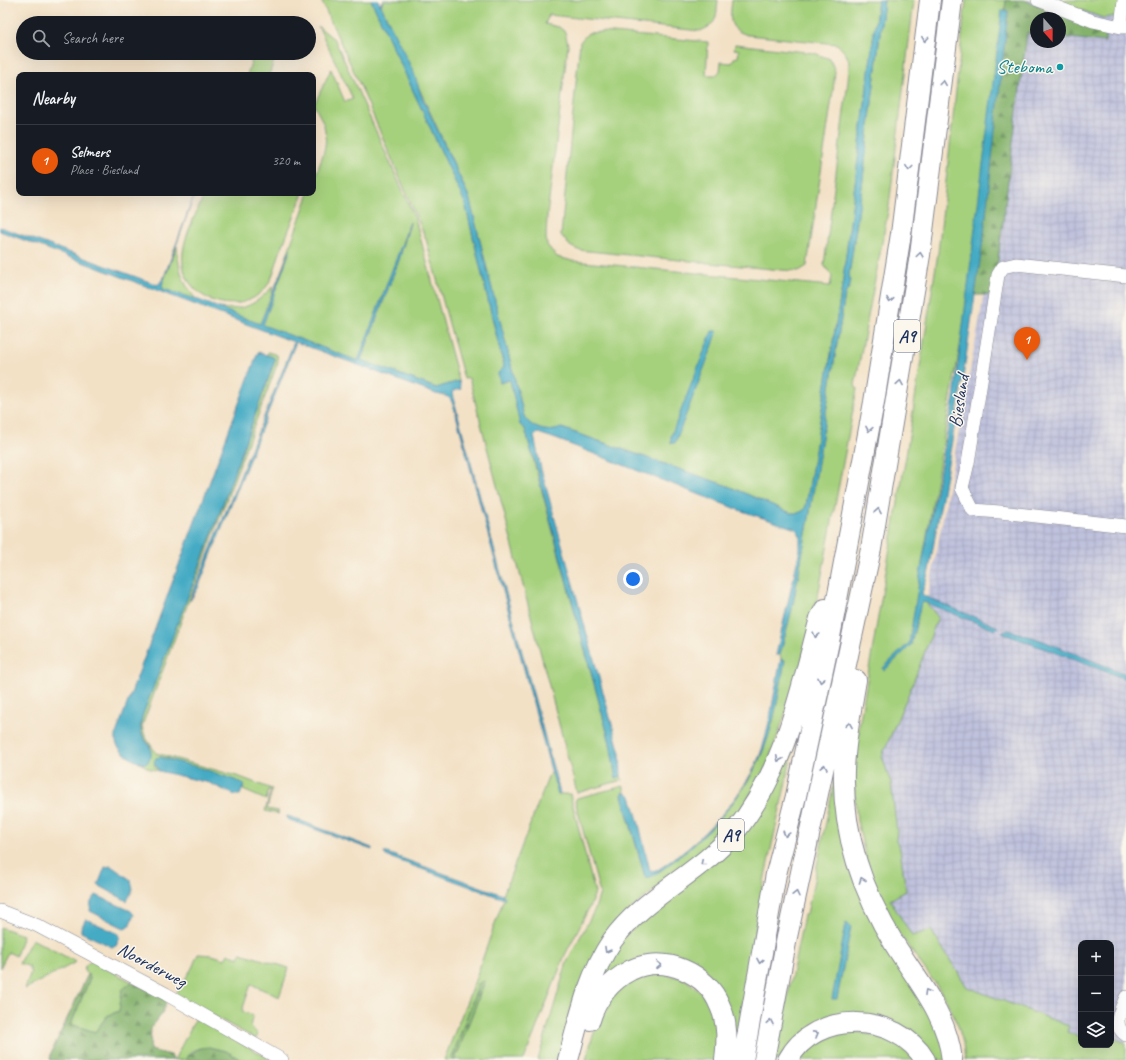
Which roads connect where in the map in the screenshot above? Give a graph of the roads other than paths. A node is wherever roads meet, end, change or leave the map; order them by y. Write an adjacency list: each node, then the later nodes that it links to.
1 (930, 0): 9 (highway, A9, one-way to 9)
2 (952, 0): 8 (highway, A9, one-way to 2)
3 (1038, 0): 5 (street)
4 (1124, 0): 5 (street)
5 (1124, 27)
6 (1126, 276): 7 (street, Biesland)
7 (1126, 526)
8 (871, 549): 18 (highway, A9, one-way to 8); 21 (highway, A9, one-way to 8)
9 (843, 574): 14 (highway, A9, one-way to 14); 17 (highway, A9, one-way to 17)
10 (0, 911): 13 (street, Noorderweg)
11 (1126, 997): 12 (street)
12 (1126, 1035)
13 (282, 1060)
14 (568, 1060)
15 (578, 1060): 16 (highway, one-way to 16)
16 (725, 1060)
17 (743, 1060)
18 (764, 1060)
19 (788, 1060): 20 (highway, one-way to 20)
20 (925, 1060)
21 (952, 1060)

